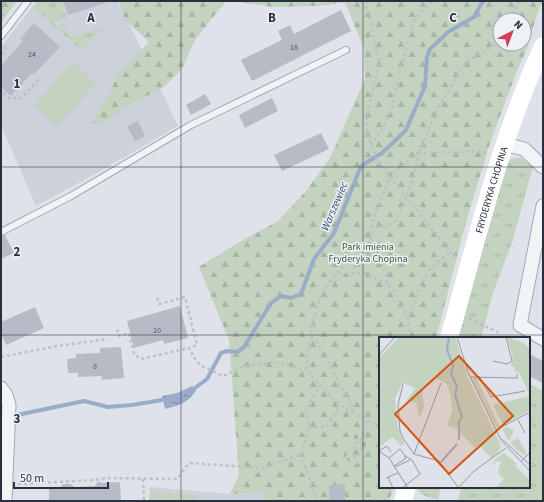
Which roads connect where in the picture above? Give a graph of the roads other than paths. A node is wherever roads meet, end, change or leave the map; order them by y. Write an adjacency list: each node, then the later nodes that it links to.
1 (28, 1): 2 (lane)
2 (1, 36)
3 (543, 46): 5 (street, FRYDERYKA CHOPINA)
4 (346, 50): 8 (lane)
5 (504, 144): 6 (street); 9 (street, FRYDERYKA CHOPINA)
6 (543, 167)
7 (543, 206): 10 (street)
8 (1, 232)
9 (449, 337)
10 (543, 339)
11 (1, 388): 12 (street)
12 (5, 501)

